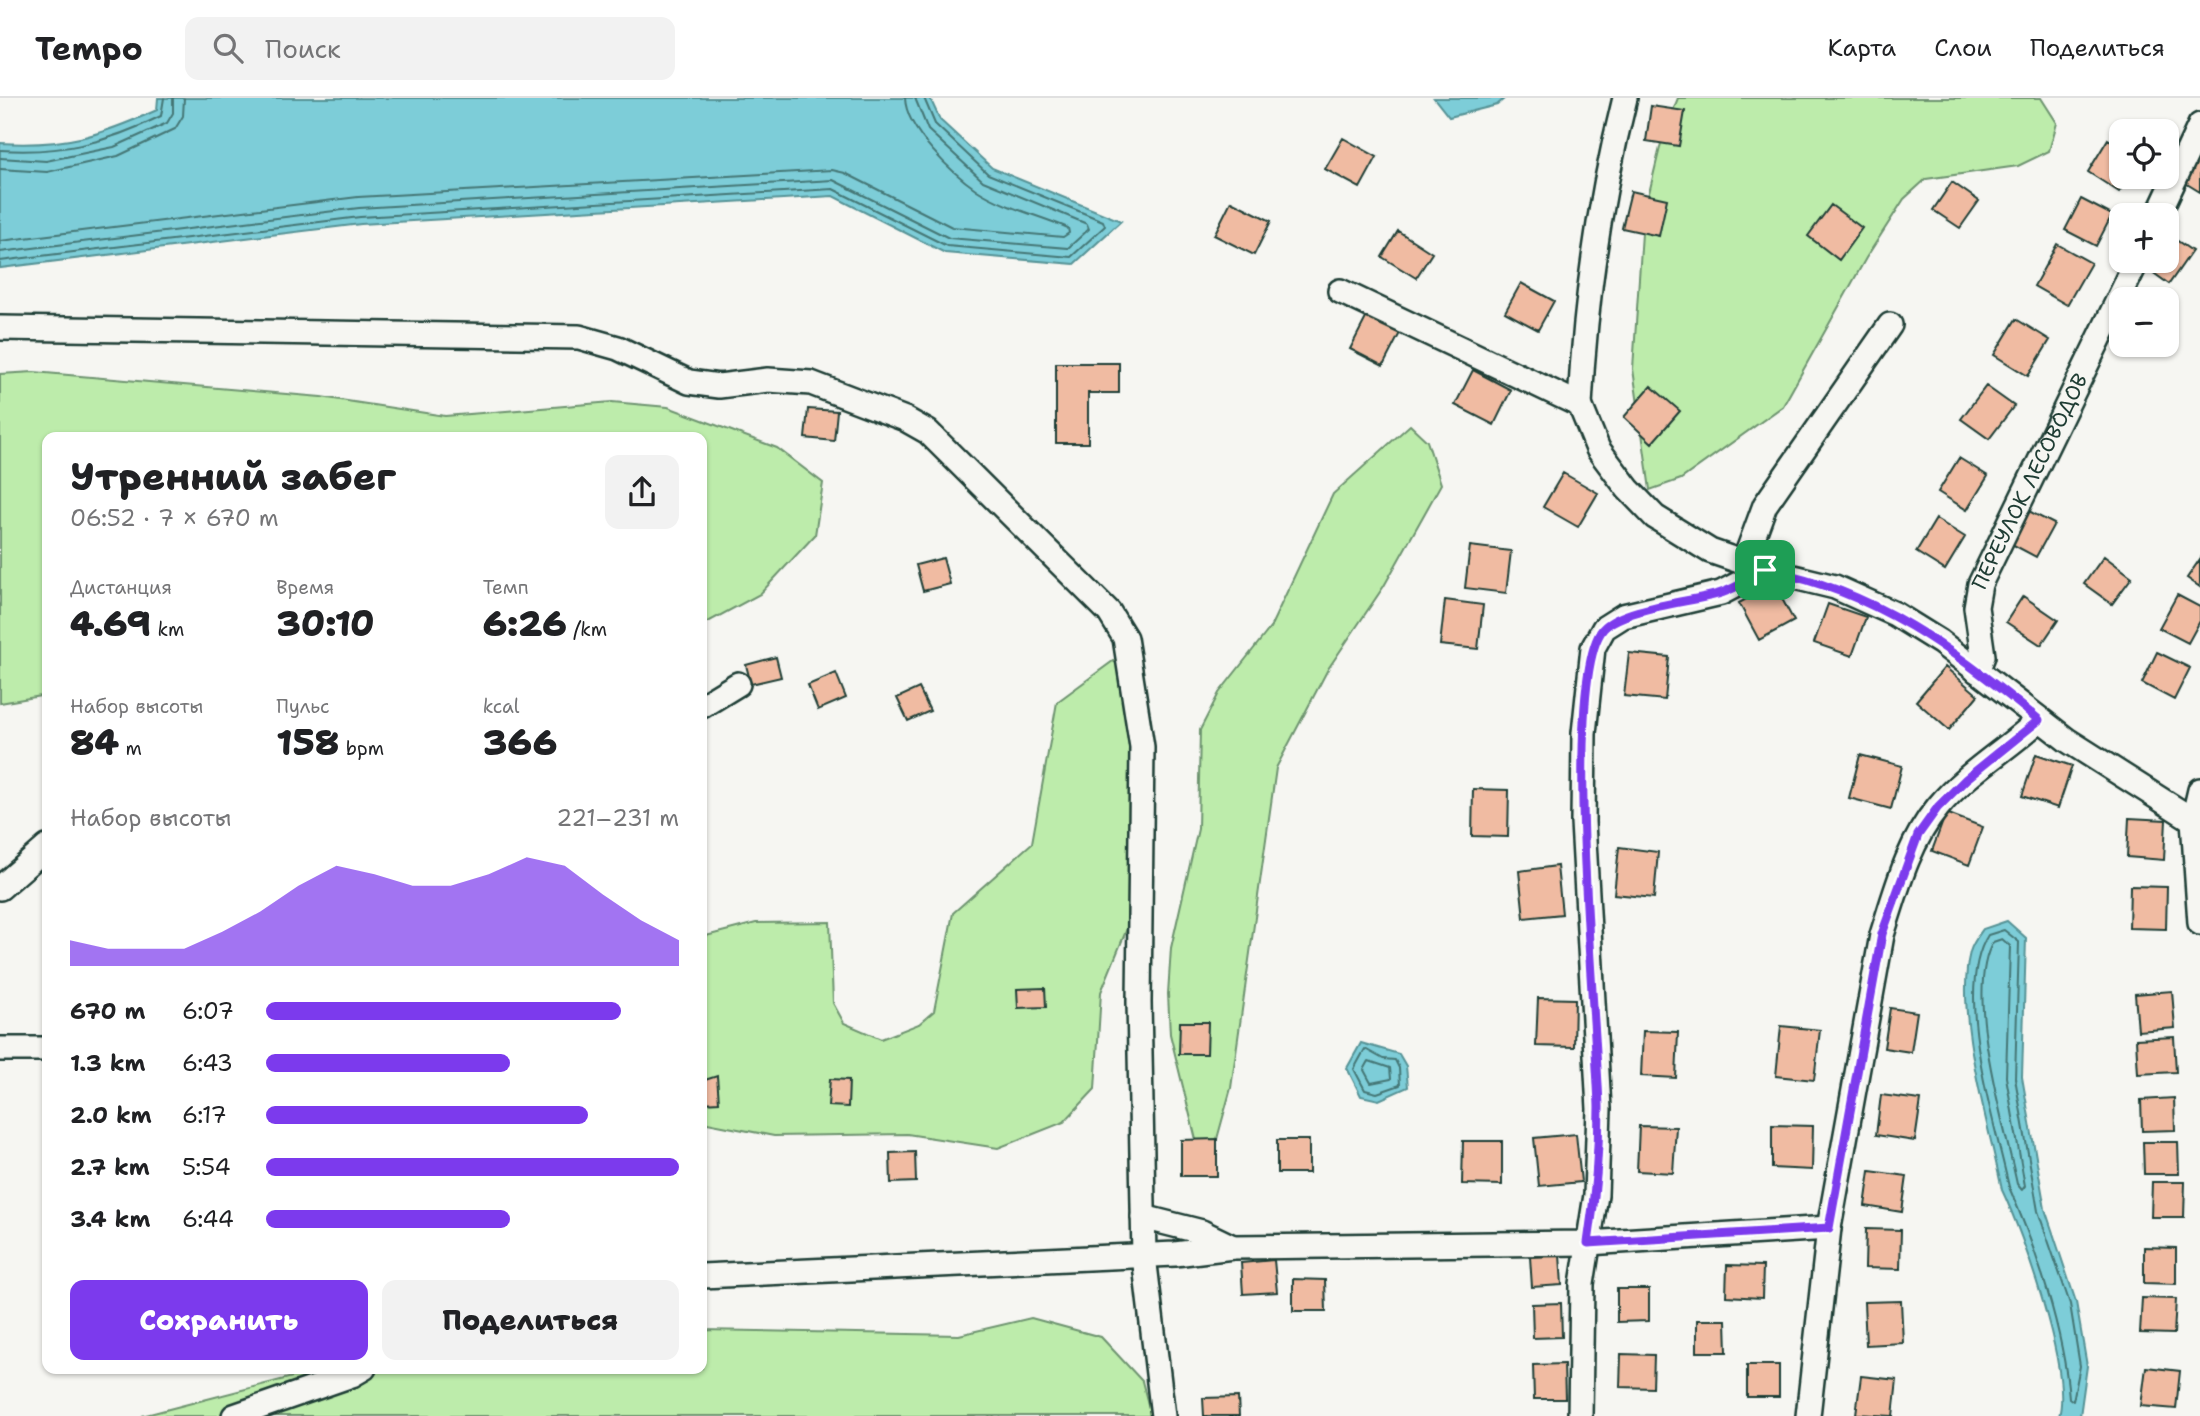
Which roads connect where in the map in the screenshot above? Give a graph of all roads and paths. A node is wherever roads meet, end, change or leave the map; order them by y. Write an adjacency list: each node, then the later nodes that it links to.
1 (1625, 98): 8 (street)
2 (2200, 125): 3 (street)
3 (2164, 203)
4 (2131, 273): 10 (street, ПЕРЕУЛОК ЛЕСОВОДОВ)
5 (1340, 291): 8 (street)
6 (1890, 325): 9 (street)
7 (0, 328): 21 (street)
8 (1580, 405): 9 (street)
9 (1755, 566): 10 (street); 23 (street)
10 (1977, 671): 13 (street)
11 (738, 684): 12 (street)
12 (707, 703)
13 (2039, 720): 15 (street); 22 (street)
14 (2200, 790): 15 (street)
15 (2193, 820): 18 (street)
16 (42, 851): 17 (street)
17 (0, 888)
18 (2200, 923)
19 (0, 1049): 20 (street)
20 (42, 1049)
21 (1143, 1217): 24 (street); 25 (street)
22 (1829, 1228): 23 (street); 31 (street)
23 (1588, 1243): 24 (street); 30 (street)
24 (1233, 1247): 25 (street)
25 (1144, 1256): 26 (street); 29 (street)
26 (707, 1276)
27 (355, 1374): 28 (street)
28 (234, 1416)
29 (1163, 1416)
30 (1580, 1416)
31 (1808, 1416)

